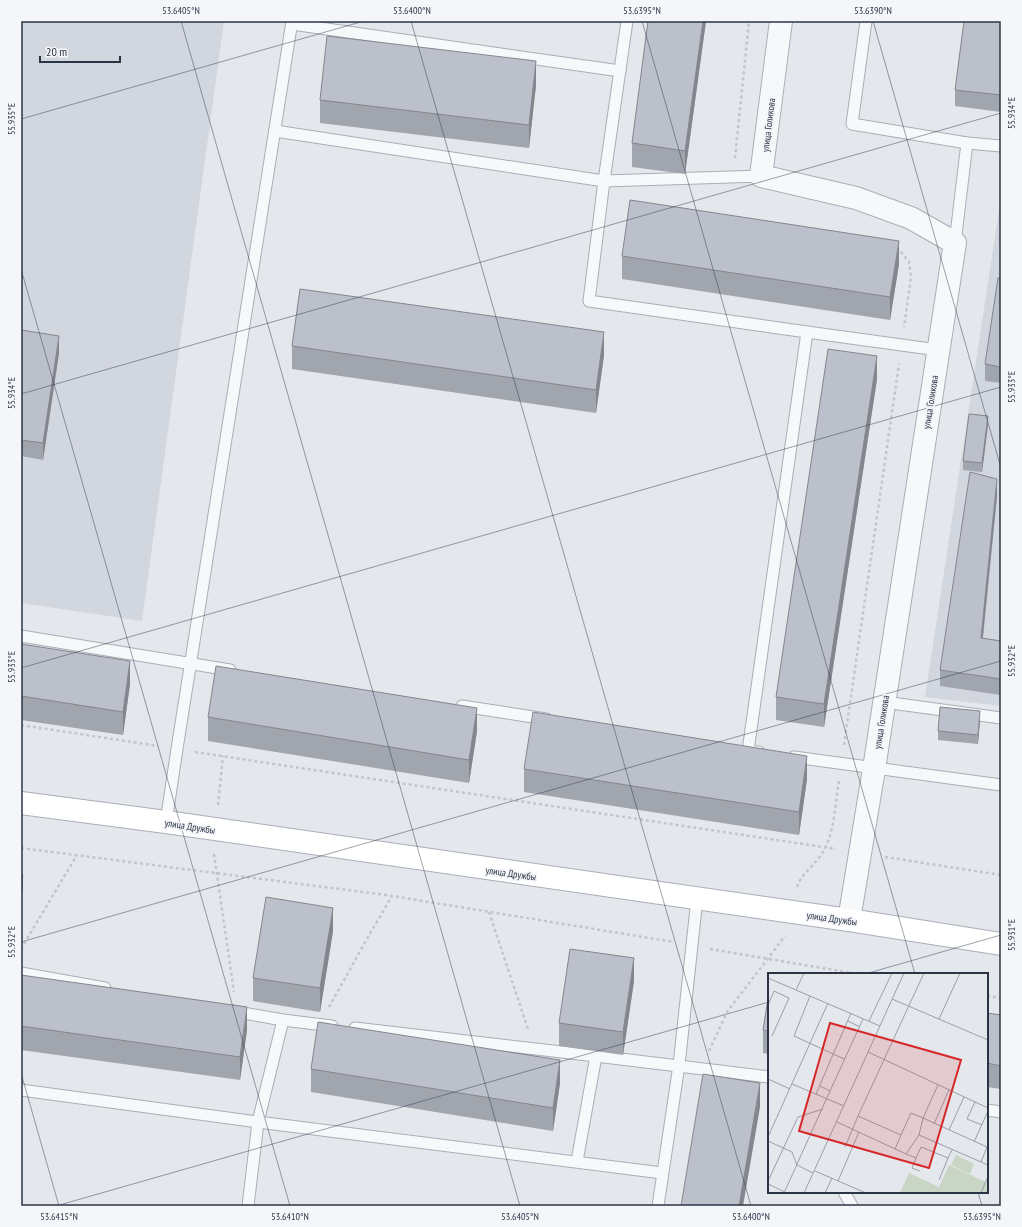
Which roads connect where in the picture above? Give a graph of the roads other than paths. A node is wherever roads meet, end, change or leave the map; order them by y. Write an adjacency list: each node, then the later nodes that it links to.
1 (627, 21): 5 (lane)
2 (781, 21): 9 (street, улица Голикова)
3 (866, 21): 7 (lane)
4 (292, 23): 5 (lane); 6 (lane)
5 (620, 71): 10 (lane)
6 (275, 131): 10 (lane); 15 (lane)
7 (967, 143): 8 (lane); 11 (lane)
8 (1001, 146)
9 (761, 176): 10 (lane); 11 (street)
10 (604, 181): 12 (lane)
11 (955, 243): 13 (street, улица Голикова)
12 (807, 332): 13 (lane); 21 (lane)
13 (938, 350): 17 (street, улица Голикова)
14 (21, 636): 15 (lane)
15 (190, 664): 16 (lane); 26 (lane)
16 (237, 671)
17 (884, 702): 19 (lane); 23 (street, улица Голикова)
18 (449, 704): 20 (lane)
19 (1001, 718)
20 (559, 721)
21 (771, 754)
22 (787, 756): 23 (lane)
23 (874, 769): 24 (lane); 28 (street, улица Голикова)
24 (1001, 785)
25 (21, 803): 26 (main road, улица Дружбы)
26 (166, 822): 27 (main road, улица Дружбы)
27 (697, 899): 28 (main road, улица Дружбы); 35 (lane)
28 (849, 920): 29 (main road, улица Дружбы)
29 (1001, 944)
30 (21, 973): 31 (lane)
31 (114, 990)
32 (222, 1009): 33 (lane)
33 (283, 1020): 34 (lane); 40 (lane)
34 (596, 1056): 35 (lane); 41 (lane)
35 (679, 1065): 36 (lane); 42 (lane)
36 (768, 1077)
37 (21, 1090): 40 (lane)
38 (988, 1110): 39 (lane)
39 (1001, 1112)
40 (258, 1122): 41 (lane); 44 (lane)
41 (577, 1161): 42 (lane)
42 (662, 1173): 45 (lane)
43 (845, 1193): 46 (lane)
44 (248, 1206)
45 (658, 1206)
46 (852, 1206)

